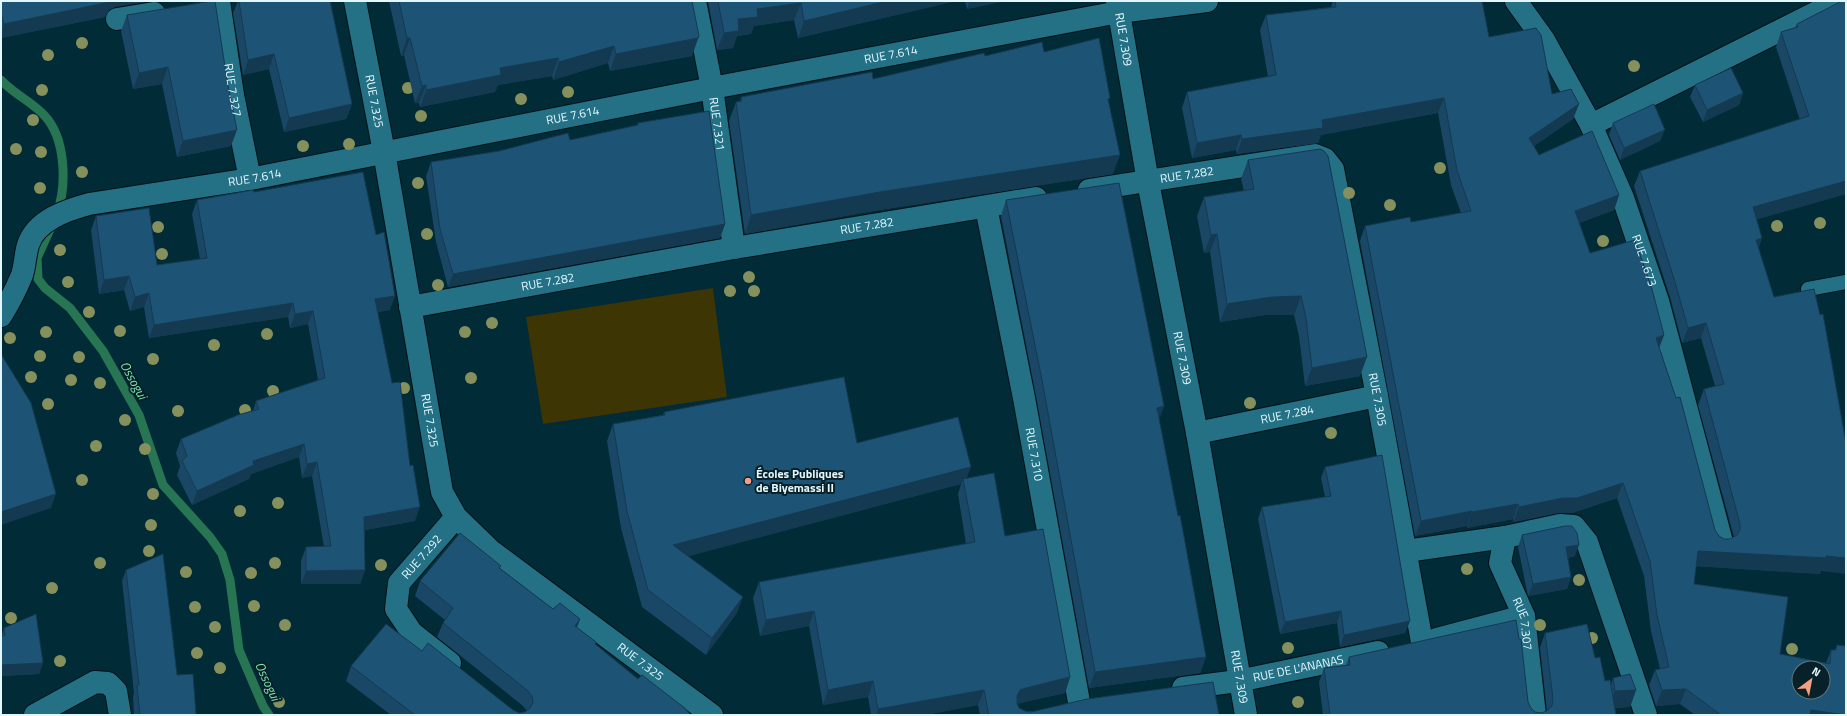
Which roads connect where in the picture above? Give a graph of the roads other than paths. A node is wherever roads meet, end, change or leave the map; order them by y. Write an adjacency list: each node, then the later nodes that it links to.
1 (355, 1): 12 (street, RUE 7.325)
2 (695, 1): 10 (street, RUE 7.321)
3 (1207, 1): 7 (street, RUE 7.614)
4 (1516, 1): 11 (street, RUE 7.673)
5 (1839, 1): 11 (street)
6 (218, 3): 14 (street, RUE 7.327)
7 (1118, 7): 10 (street, RUE 7.614); 15 (street, RUE 7.309)
8 (172, 10): 9 (street)
9 (117, 19)
10 (712, 88): 12 (street, RUE 7.614); 17 (street, RUE 7.321)
11 (1591, 125): 26 (street, RUE 7.673)
12 (384, 152): 14 (street, RUE 7.614); 20 (street, RUE 7.325)
13 (1325, 158): 15 (street, RUE 7.282); 22 (street, RUE 7.305)
14 (250, 179): 21 (street, RUE 7.614)
15 (1148, 182): 16 (street, RUE 7.282); 23 (street, RUE 7.309)
16 (986, 207): 17 (street, RUE 7.282); 34 (street, RUE 7.310)
17 (734, 248): 20 (street, RUE 7.282)
18 (1846, 282): 19 (lane)
19 (1808, 289)
20 (410, 307): 24 (street, RUE 7.325)
21 (1, 316)
22 (1377, 396): 23 (street, RUE 7.284); 27 (street, RUE 7.305)
23 (1197, 433): 31 (street, RUE 7.309)
24 (456, 517): 30 (street, RUE 7.292); 38 (street, RUE 7.325)
25 (1505, 538): 27 (street); 28 (street, RUE 7.307); 41 (street)
26 (1722, 542)
27 (1406, 551): 29 (street, RUE 7.305)
28 (1524, 616): 29 (street, RUE DE L'ANANAS); 40 (street, RUE 7.307)
29 (1409, 645): 31 (street, RUE DE L'ANANAS)
30 (467, 676)
31 (1238, 681): 32 (street, RUE DE L'ANANAS); 39 (street, RUE 7.309)
32 (1163, 691)
33 (1102, 699): 34 (street)
34 (1079, 702): 35 (street)
35 (1058, 707)
36 (35, 715): 37 (street)
37 (120, 715)
38 (712, 715)
39 (1246, 715)
40 (1535, 715)
41 (1646, 715)

